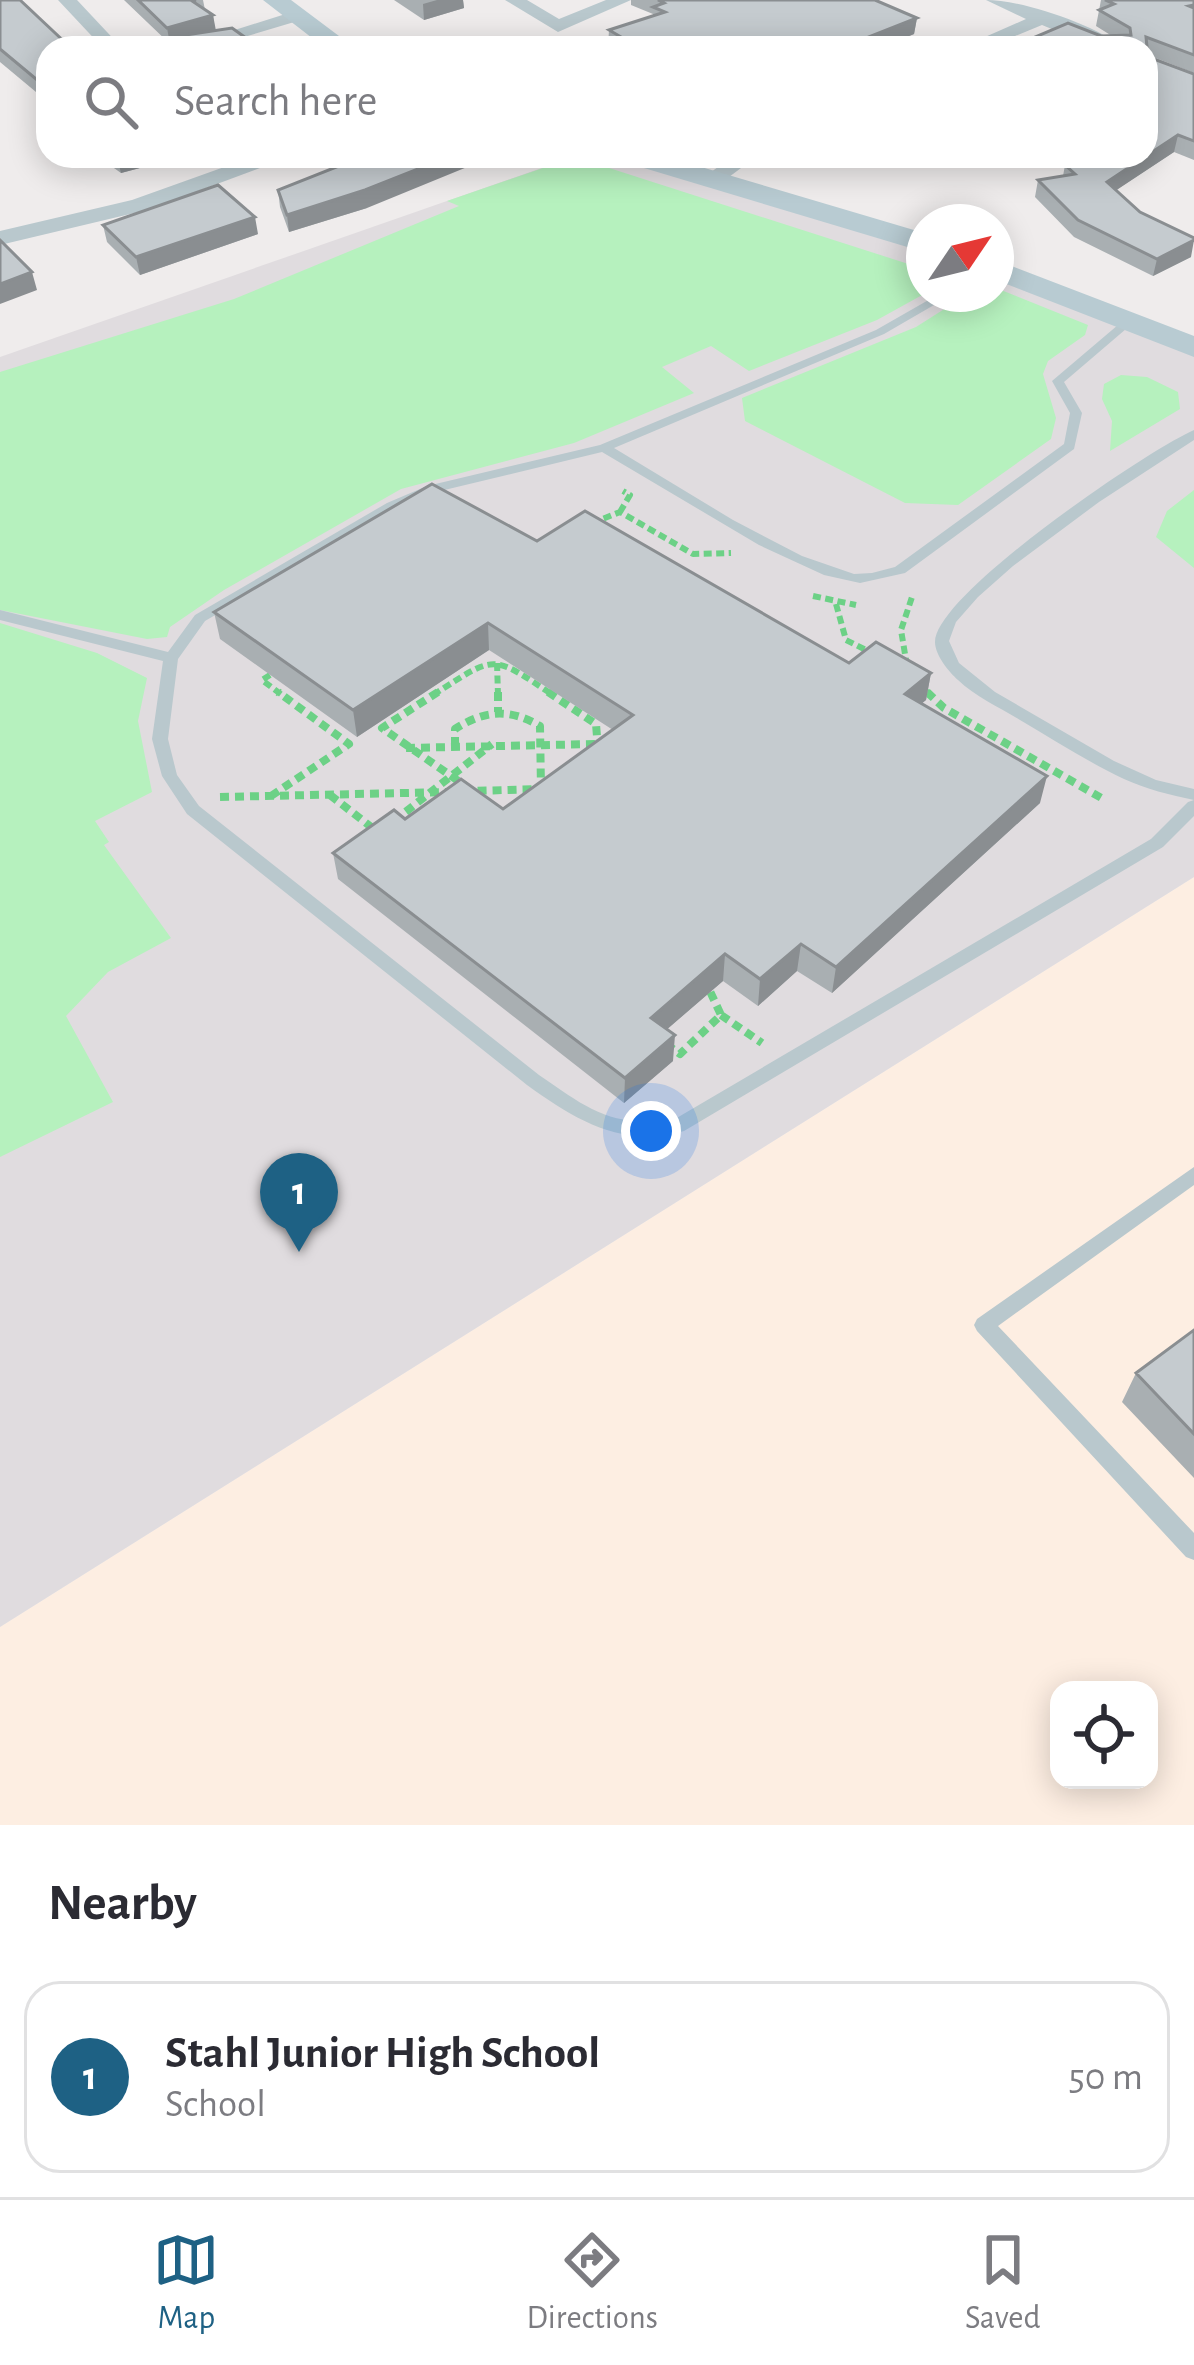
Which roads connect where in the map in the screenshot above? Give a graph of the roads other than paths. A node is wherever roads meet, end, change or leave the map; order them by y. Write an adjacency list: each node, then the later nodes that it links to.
1 (68, 0): 7 (street)
2 (514, 0): 3 (street)
3 (622, 0)
4 (995, 0): 6 (street)
5 (285, 8): 8 (street); 9 (street)
6 (1046, 17): 10 (street); 11 (street)
7 (102, 36)
8 (216, 36)
9 (325, 36)
10 (999, 36)
11 (1088, 36)
12 (241, 168): 17 (street)
13 (678, 168): 15 (street)
14 (729, 168): 15 (street)
15 (714, 178): 16 (street)
16 (906, 237)
17 (0, 238)
18 (1014, 276): 20 (street)
19 (915, 312): 23 (lane)
20 (1129, 321): 21 (street); 23 (lane)
21 (1194, 347)
22 (1194, 434): 26 (lane)
23 (604, 448): 25 (lane)
24 (0, 615): 25 (lane)
25 (171, 658): 27 (lane)
26 (1194, 795)
27 (1194, 806)
28 (1194, 1175): 29 (lane)
29 (1194, 1550)

